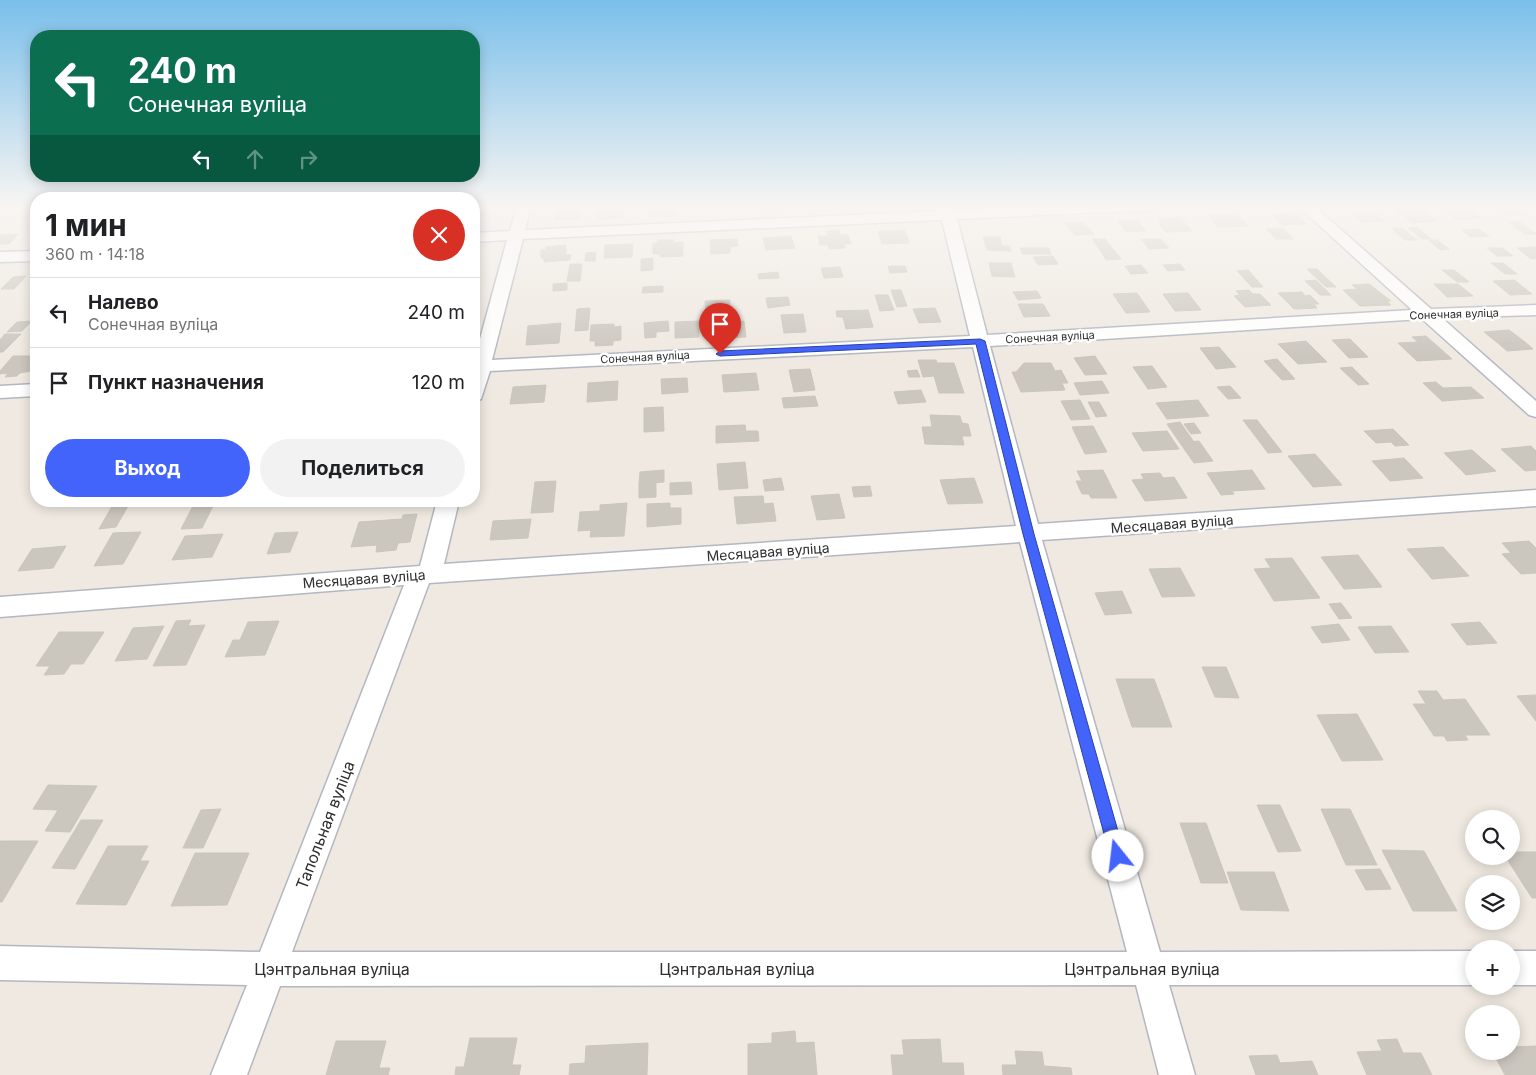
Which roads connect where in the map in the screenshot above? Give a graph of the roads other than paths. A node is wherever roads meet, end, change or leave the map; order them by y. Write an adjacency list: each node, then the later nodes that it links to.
1 (30, 256): 5 (street)
2 (511, 256): 9 (street)
3 (959, 256): 8 (street)
4 (1361, 256): 7 (street)
5 (0, 257)
6 (1536, 310): 7 (street, Сонечная вуліца)
7 (1426, 314): 8 (street, Сонечная вуліца); 13 (street)
8 (980, 341): 10 (street, Сонечная вуліца); 16 (street)
9 (480, 356)
10 (480, 366)
11 (30, 390): 12 (street)
12 (0, 392)
13 (1536, 411)
14 (1536, 498): 16 (street, Месяцавая вуліца)
15 (446, 507): 17 (street, Тапольная вуліца)
16 (1029, 534): 17 (street, Месяцавая вуліца); 24 (street)
17 (425, 574): 18 (street, Месяцавая вуліца); 23 (street, Тапольная вуліца)
18 (0, 607)
19 (0, 963): 23 (street, Цэнтральная вуліца)
20 (1465, 968): 24 (street, Цэнтральная вуліца)
21 (1520, 968): 22 (street)
22 (1536, 968)
23 (270, 969): 24 (street, Цэнтральная вуліца); 25 (street, Тапольная вуліца)
24 (1149, 969): 26 (street)
25 (229, 1075)
26 (1177, 1075)

